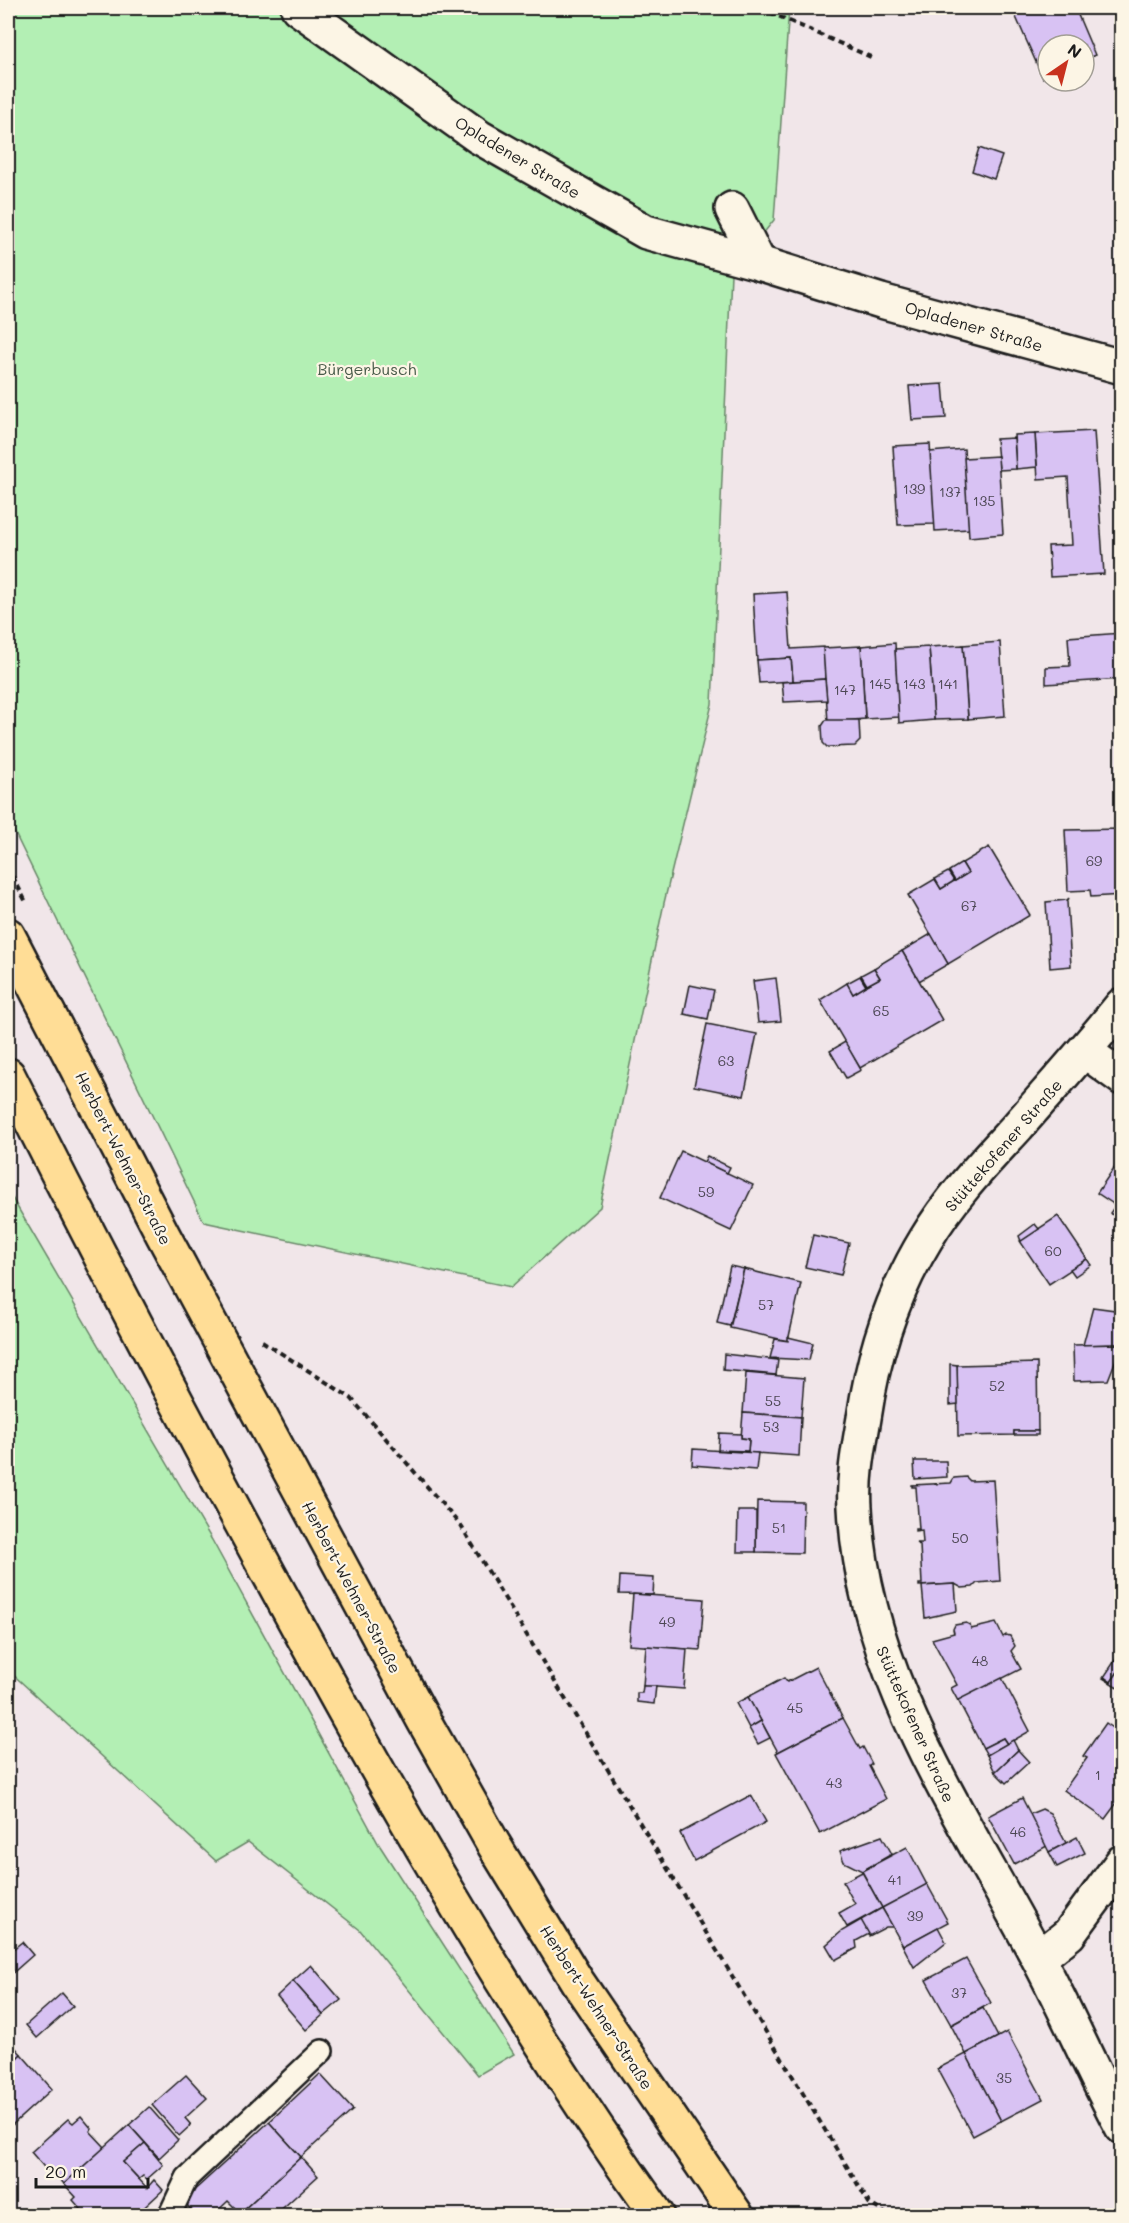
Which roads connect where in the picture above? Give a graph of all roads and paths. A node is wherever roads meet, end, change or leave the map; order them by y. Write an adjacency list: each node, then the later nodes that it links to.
1 (298, 8): 5 (street, Opladener Straße)
2 (760, 8): 3 (path)
3 (873, 58)
4 (732, 209): 5 (street)
5 (759, 263): 6 (street, Opladener Straße)
6 (1122, 367)
7 (8, 867): 8 (path)
8 (30, 909)
9 (8, 934): 21 (main road, Herbert-Wehner-Straße)
10 (1122, 1005): 11 (street, Stüttekofener Straße)
11 (1085, 1051): 13 (street); 16 (street, Stüttekofener Straße)
12 (8, 1075): 20 (main road)
13 (1122, 1078)
14 (261, 1340): 22 (path)
15 (1122, 1862): 16 (street)
16 (1039, 1958): 18 (street, Stüttekofener Straße)
17 (322, 2051): 19 (lane)
18 (1122, 2127)
19 (169, 2216)
20 (658, 2216)
21 (737, 2216)
22 (889, 2216)

